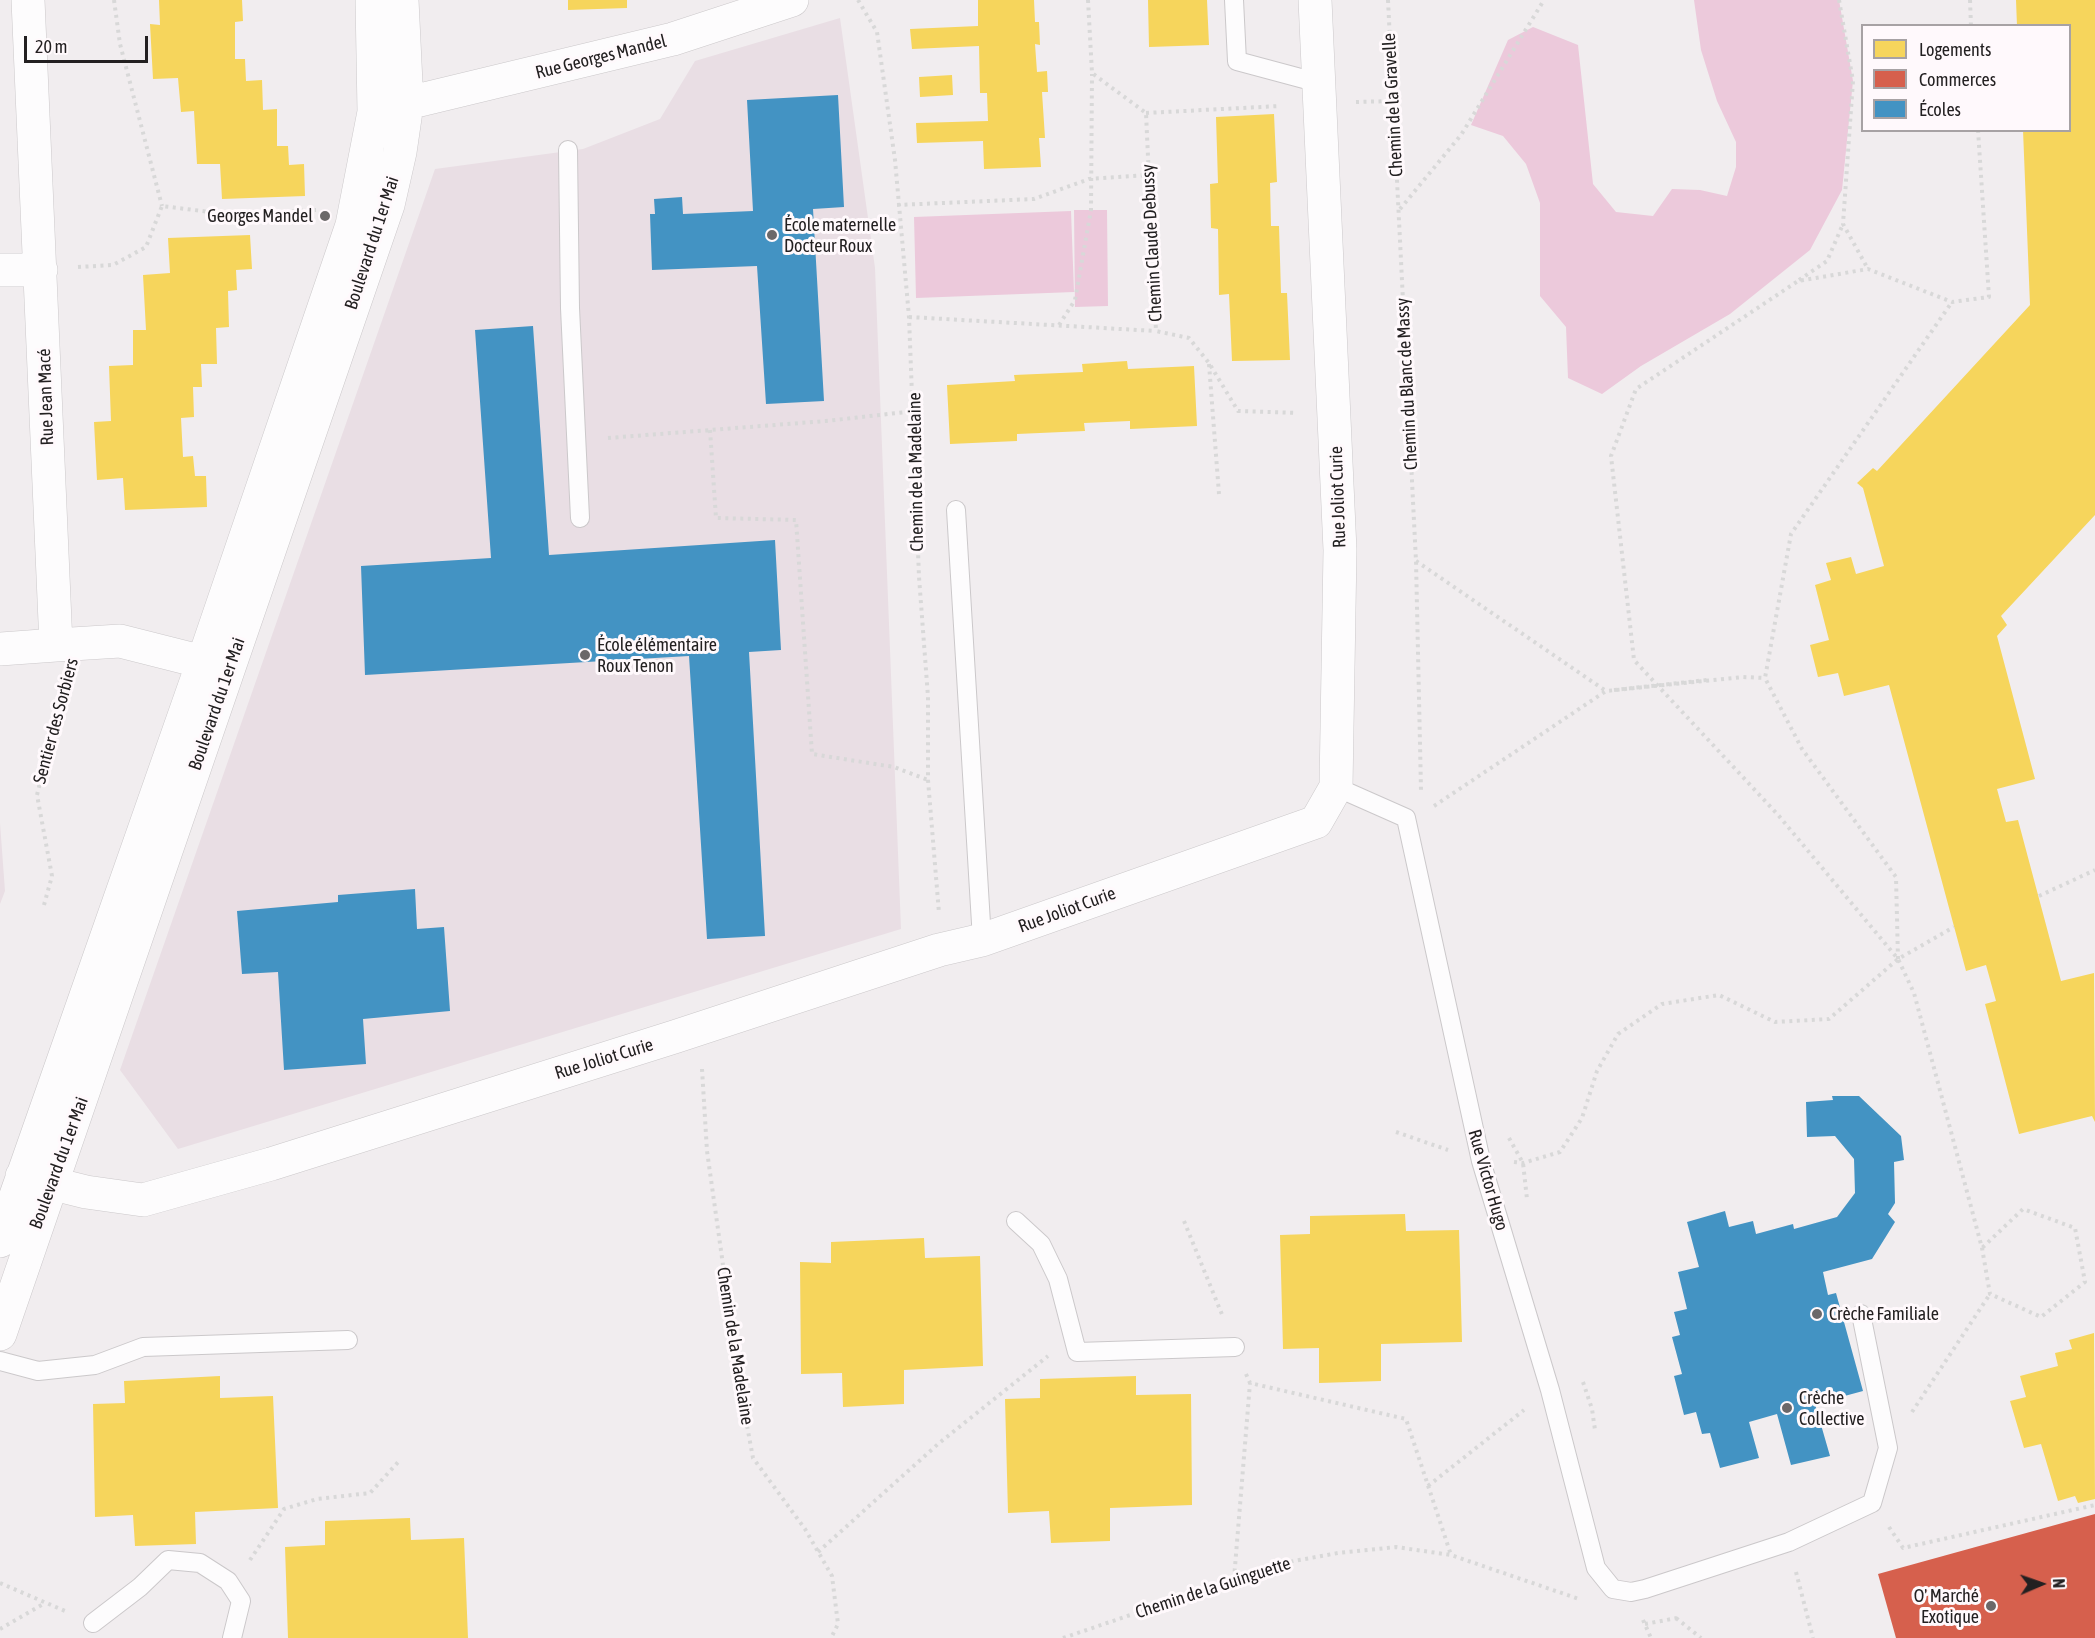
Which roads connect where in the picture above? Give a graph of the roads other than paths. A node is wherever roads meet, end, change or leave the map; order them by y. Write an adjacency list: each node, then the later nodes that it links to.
1 (28, 0): 12 (street, Rue Jean Macé)
2 (372, 0): 9 (street, Boulevard du 1er Mai)
3 (402, 0): 8 (street, Boulevard du 1er Mai)
4 (792, 0): 8 (street, Rue Georges Mandel)
5 (1234, 0): 7 (lane)
6 (1316, 0): 7 (street, Rue Joliot Curie)
7 (1320, 93): 18 (street, Rue Joliot Curie)
8 (407, 104): 9 (street); 20 (street, Boulevard du 1er Mai)
9 (374, 112): 17 (street, Boulevard du 1er Mai)
10 (568, 150): 14 (lane)
11 (0, 270): 12 (street)
12 (41, 270): 15 (street, Rue Jean Macé)
13 (956, 510): 19 (lane)
14 (580, 518)
15 (66, 644): 16 (street); 17 (street)
16 (0, 649)
17 (203, 662): 20 (street, Boulevard du 1er Mai)
18 (1336, 787): 19 (street, Rue Joliot Curie); 23 (lane, Rue Victor Hugo)
19 (982, 940): 20 (street, Rue Joliot Curie)
20 (36, 1181): 22 (street, Boulevard du 1er Mai); 24 (street, Boulevard du 1er Mai)
21 (1016, 1221): 26 (lane)
22 (0, 1241)
23 (1861, 1314)
24 (0, 1334)
25 (348, 1340): 27 (lane)
26 (1235, 1347)
27 (0, 1361)
28 (93, 1623): 29 (lane)
29 (232, 1638)

